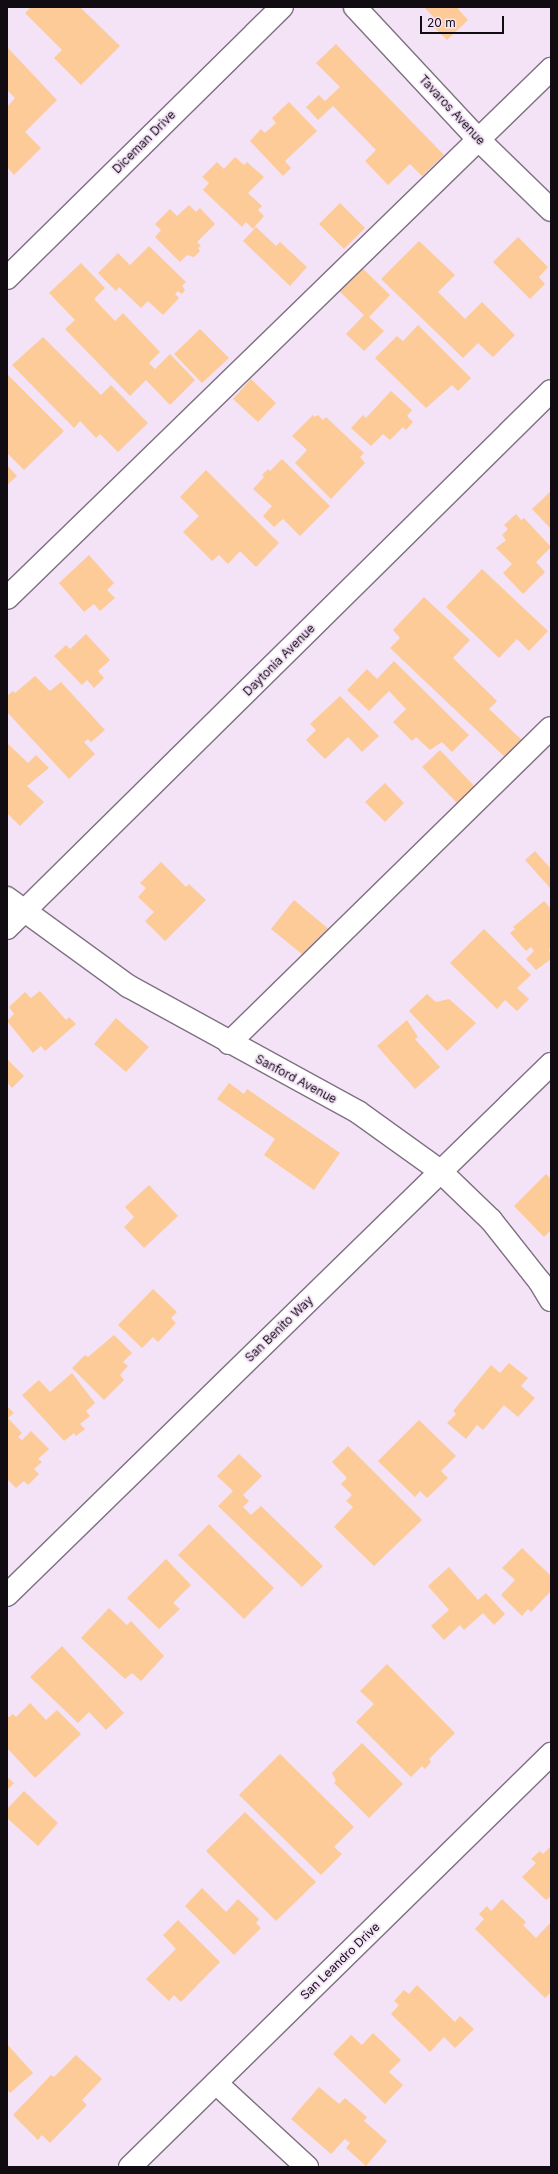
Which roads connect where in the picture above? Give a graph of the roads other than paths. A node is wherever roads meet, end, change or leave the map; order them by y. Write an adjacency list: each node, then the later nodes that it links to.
1 (282, 7): 6 (street, Diceman Drive)
2 (355, 7): 4 (street, Tavaros Avenue)
3 (551, 69): 4 (street)
4 (479, 140): 5 (street, Tavaros Avenue); 8 (street)
5 (551, 210)
6 (7, 278)
7 (551, 391): 11 (street, Daytonia Avenue)
8 (7, 598)
9 (551, 728): 13 (street)
10 (7, 898): 11 (street, Sanford Avenue)
11 (24, 912): 12 (street, Daytonia Avenue); 13 (street, Sanford Avenue)
12 (7, 928)
13 (229, 1043): 15 (street, Sanford Avenue)
14 (551, 1064): 15 (street, San Benito Way)
15 (440, 1171): 16 (street, Sanford Avenue); 17 (street, San Benito Way)
16 (551, 1300)
17 (7, 1595)
18 (551, 1754): 19 (street, San Leandro Drive)
19 (216, 2083): 20 (street, San Leandro Drive); 21 (street)
20 (130, 2167)
21 (307, 2167)

